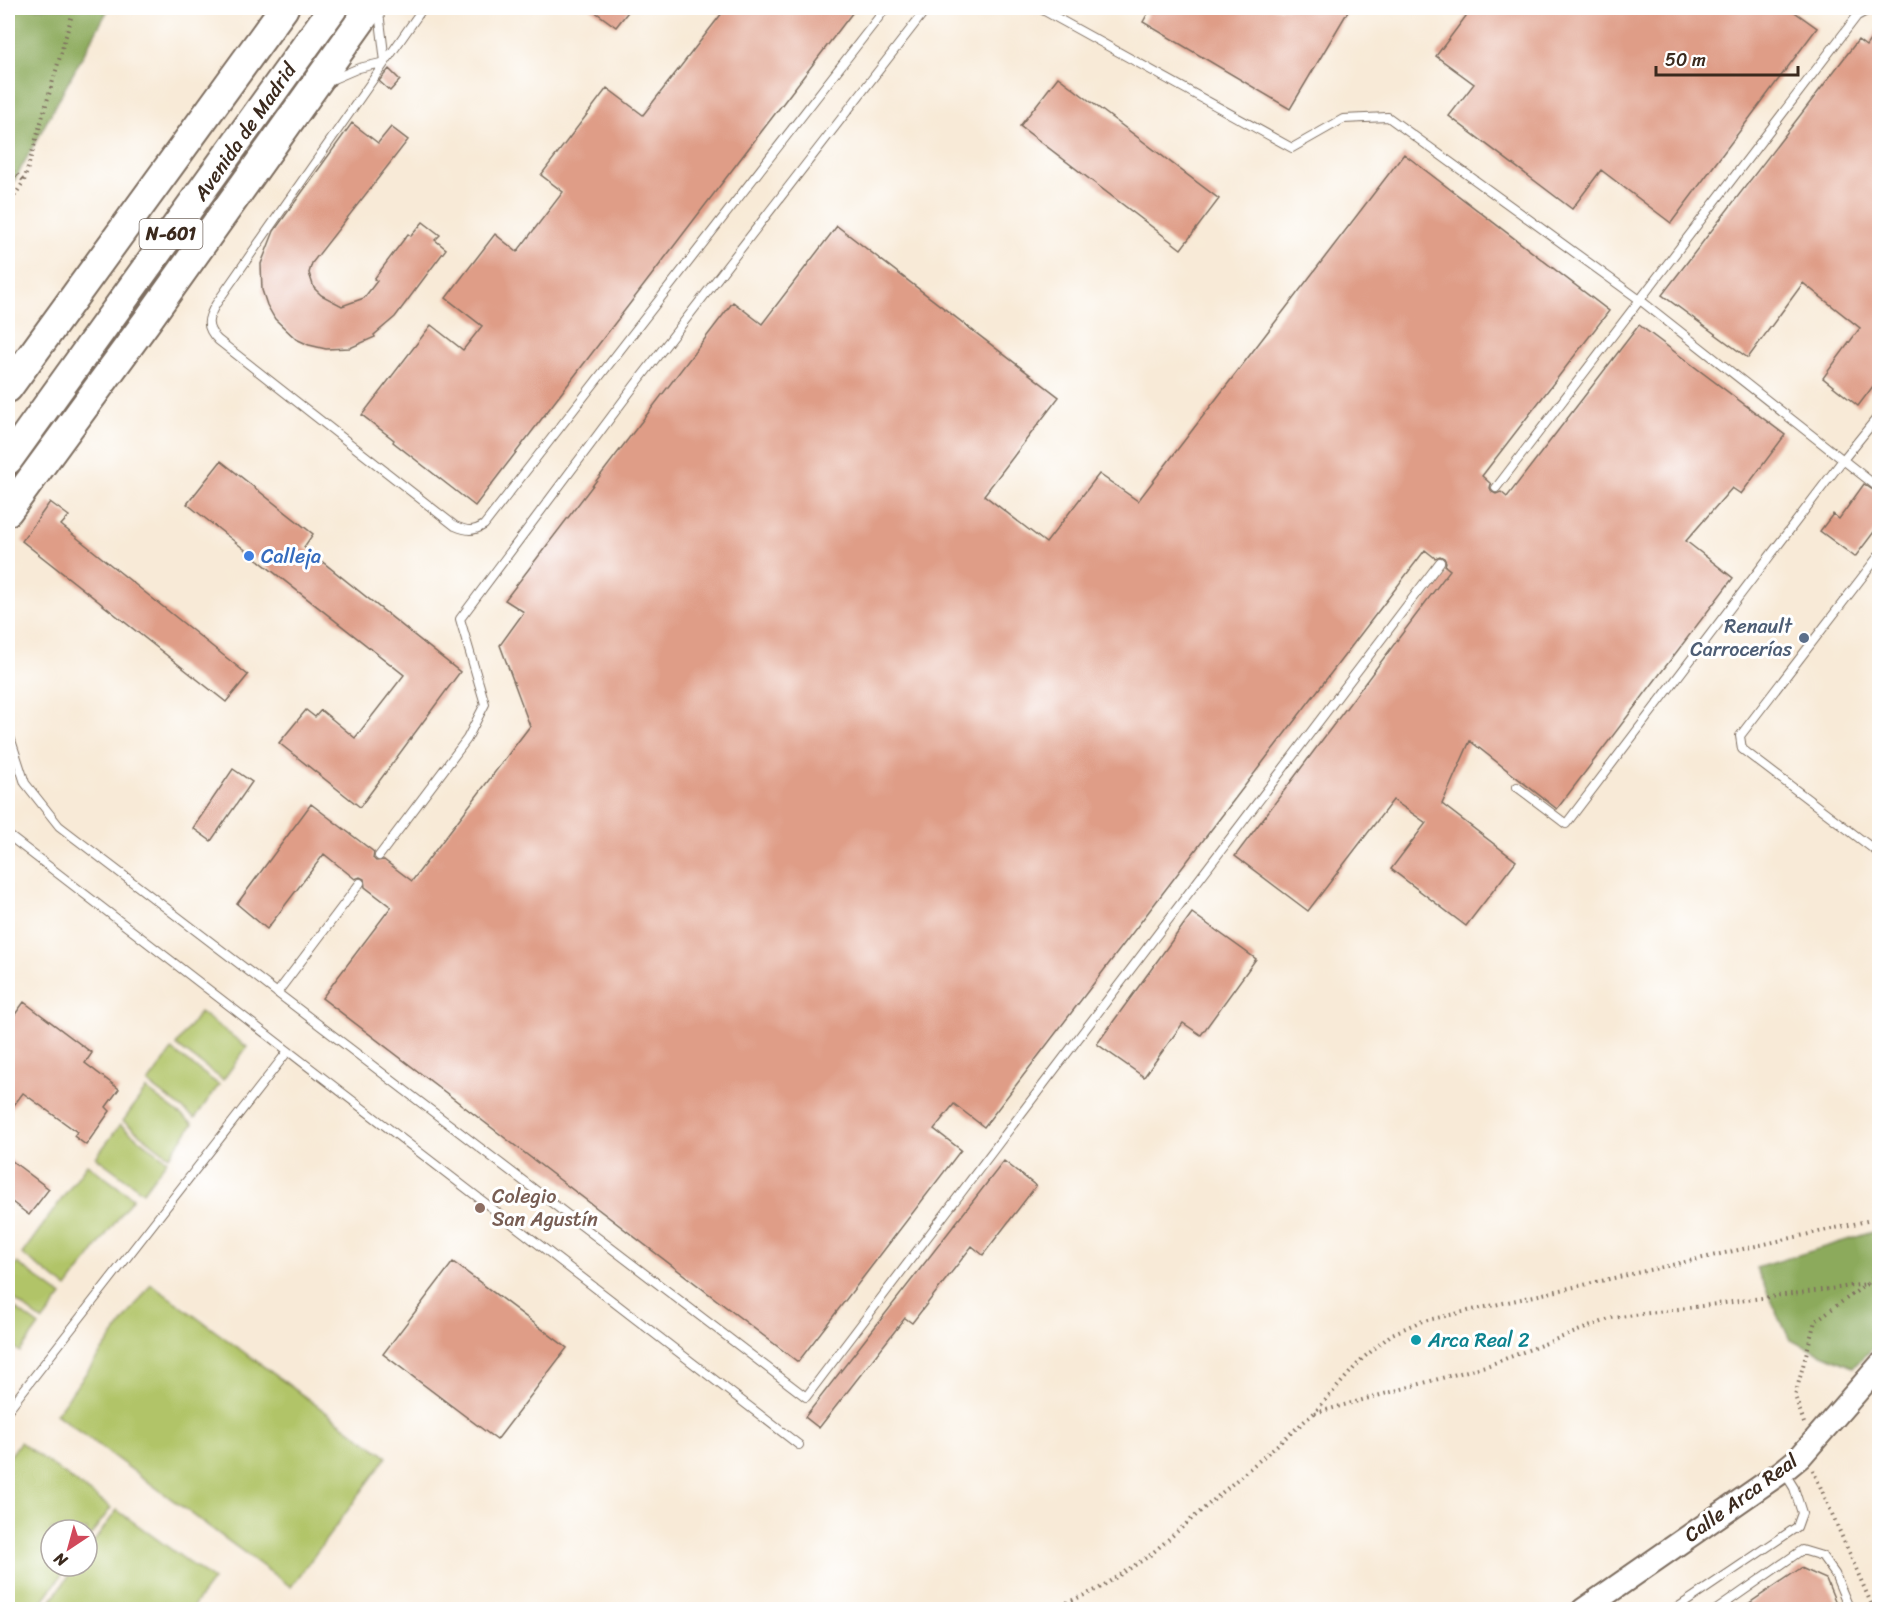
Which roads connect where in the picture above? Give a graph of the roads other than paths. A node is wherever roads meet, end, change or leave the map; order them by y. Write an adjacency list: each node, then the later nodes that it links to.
1 (275, 8): 13 (highway)
2 (284, 8): 13 (highway, Avenida de Madrid / N-601)
3 (333, 8): 17 (highway, Avenida de Madrid / N-601)
4 (370, 8): 12 (highway)
5 (379, 8): 11 (lane)
6 (423, 8): 11 (lane)
7 (886, 8): 11 (lane)
8 (927, 8): 28 (lane)
9 (1039, 8): 14 (lane)
10 (1872, 8): 14 (lane)
11 (385, 62): 12 (lane)
12 (313, 88): 21 (highway)
13 (204, 116): 15 (highway, Avenida de Madrid / N-601)
14 (1640, 300): 18 (lane); 19 (lane)
15 (8, 388)
16 (1880, 414): 18 (lane)
17 (8, 460)
18 (1842, 460): 20 (lane); 25 (lane)
19 (1496, 488)
20 (1880, 489)
21 (8, 511)
22 (1880, 554): 27 (lane)
23 (1440, 562): 30 (lane)
24 (8, 731): 30 (lane)
25 (1517, 787)
26 (8, 835): 31 (lane)
27 (1880, 854)
28 (379, 856)
29 (360, 883): 30 (lane)
30 (277, 993)
31 (288, 1051): 33 (lane); 34 (lane)
32 (1880, 1365): 35 (street, Calle Arca Real)
33 (8, 1410)
34 (799, 1445)
35 (1798, 1457): 36 (street, Calle Arca Real); 37 (lane)
36 (1583, 1610)
37 (1674, 1610)
38 (1716, 1610): 39 (lane)
39 (1850, 1610)

